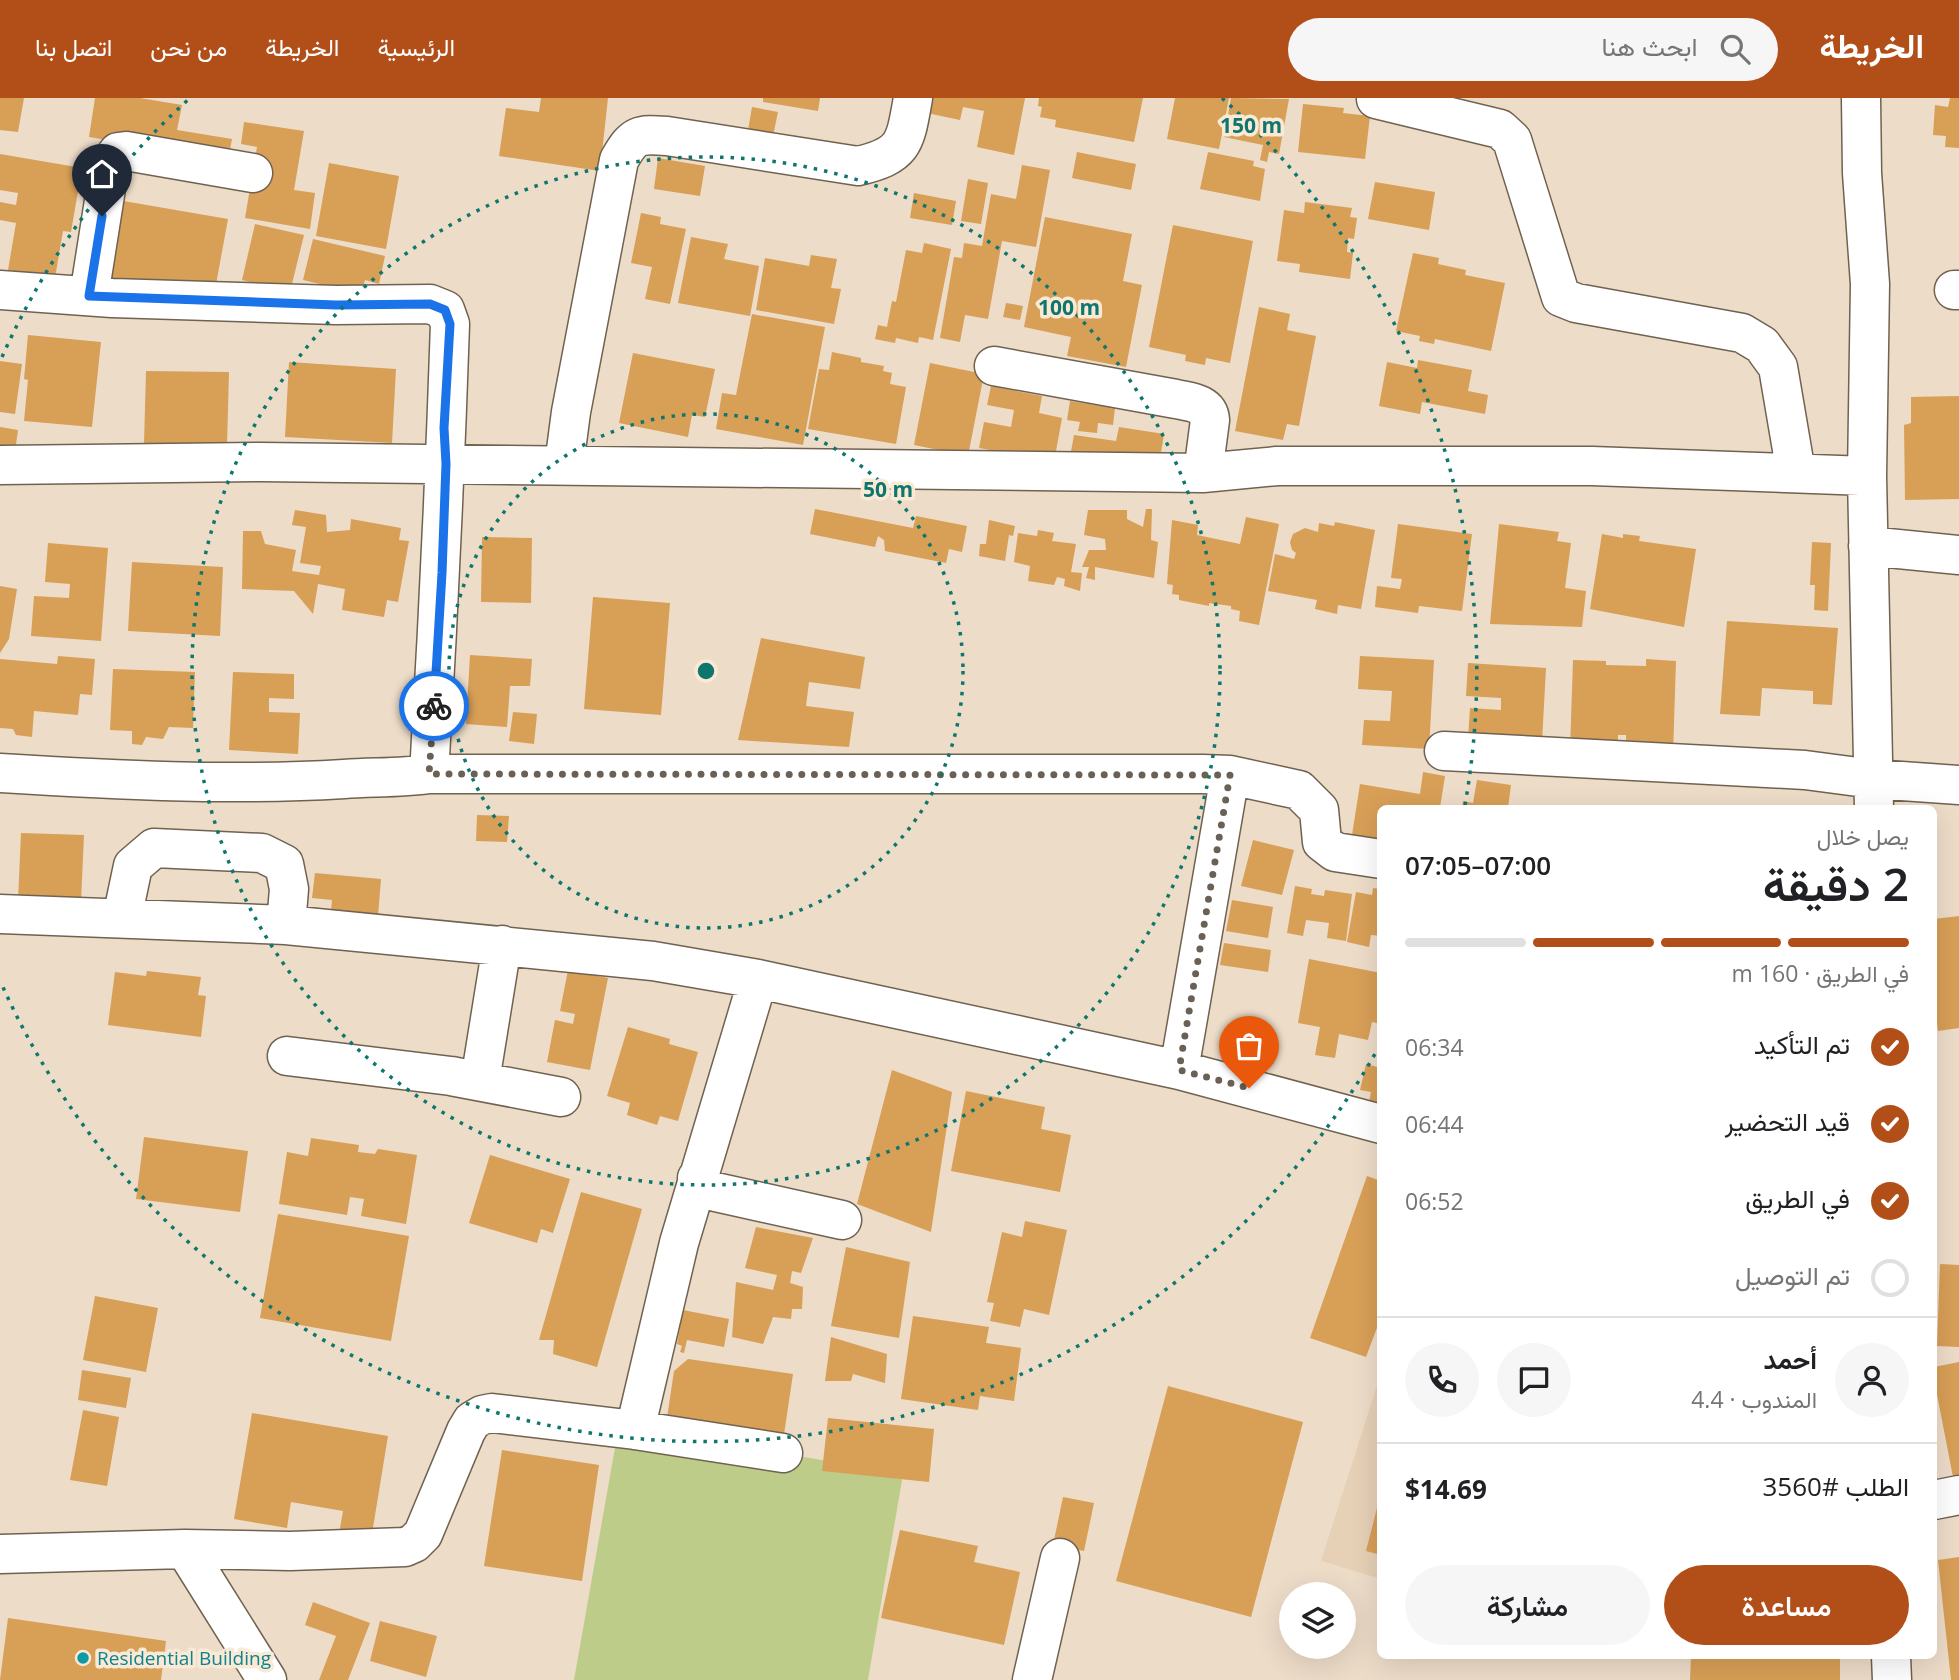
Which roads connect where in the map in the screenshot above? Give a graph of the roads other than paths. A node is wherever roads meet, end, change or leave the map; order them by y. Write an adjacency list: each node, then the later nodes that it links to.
1 (913, 98): 10 (street)
2 (1375, 98): 12 (street)
3 (1861, 98): 13 (street)
4 (253, 173): 6 (street)
5 (0, 290): 6 (street)
6 (89, 296): 8 (street)
7 (994, 366): 11 (street)
8 (446, 464): 9 (street); 10 (street); 18 (street)
9 (0, 465)
10 (564, 465): 11 (street)
11 (1203, 473): 12 (street)
12 (1796, 473): 13 (street)
13 (1867, 476): 14 (street)
14 (1868, 546): 15 (street); 21 (street)
15 (1959, 555)
16 (1444, 751): 21 (street)
17 (0, 773): 18 (street)
18 (429, 774): 19 (street)
19 (1230, 775): 22 (street); 29 (street)
20 (1959, 785): 21 (street)
21 (1874, 794)
22 (1377, 858)
23 (0, 914): 24 (street)
24 (122, 918): 25 (street); 25 (street)
25 (286, 925): 26 (street)
26 (502, 945): 27 (street); 30 (street)
27 (758, 979): 29 (street); 33 (street)
28 (287, 1056): 30 (street)
29 (1179, 1070): 32 (street)
30 (480, 1081): 31 (street)
31 (561, 1097)
32 (1377, 1123)
33 (697, 1178): 34 (street); 35 (street)
34 (842, 1220)
35 (635, 1430): 36 (street); 39 (street)
36 (783, 1453)
37 (1959, 1495): 38 (street)
38 (1937, 1499)
39 (185, 1549): 40 (street); 43 (street)
40 (0, 1554)
41 (1060, 1559): 44 (street)
42 (1891, 1659): 45 (street)
43 (267, 1680)
44 (1032, 1680)
45 (1892, 1680)

